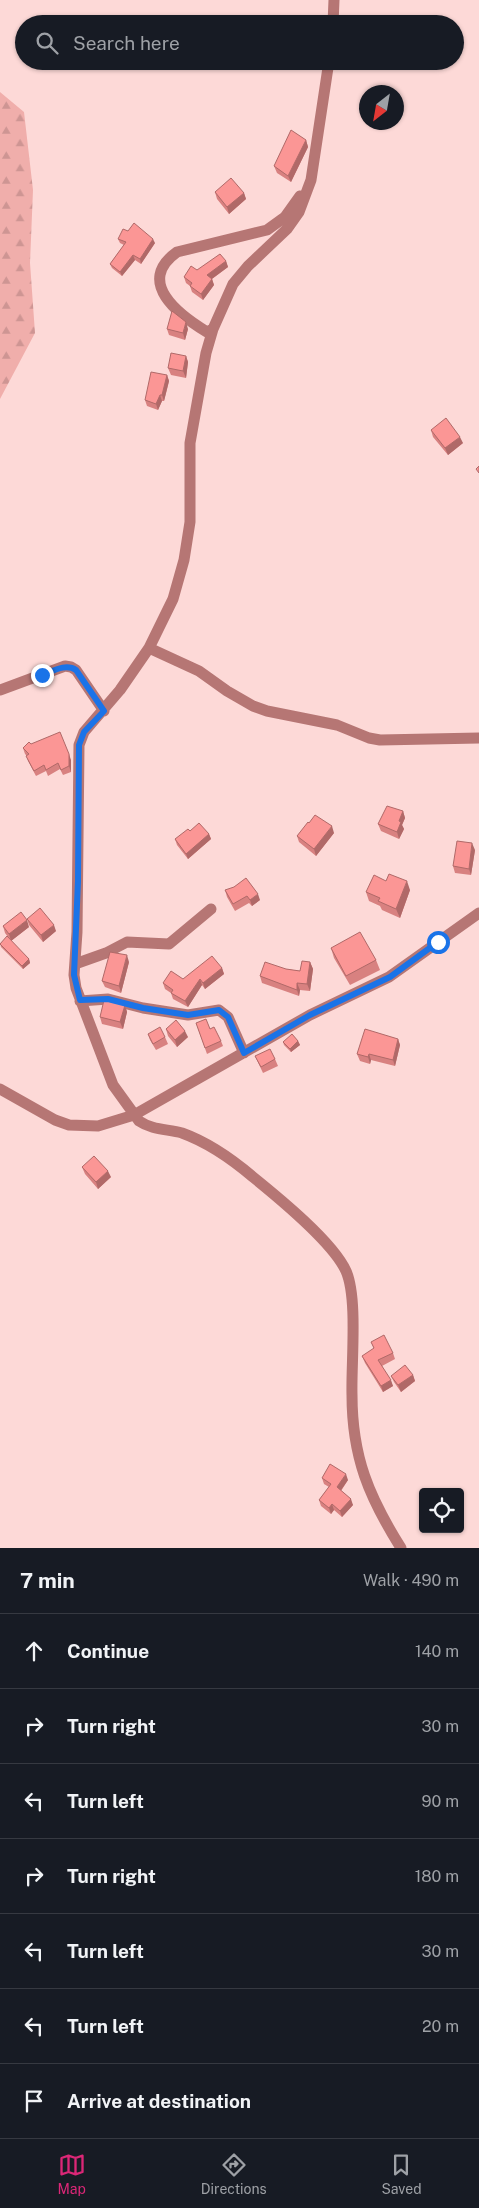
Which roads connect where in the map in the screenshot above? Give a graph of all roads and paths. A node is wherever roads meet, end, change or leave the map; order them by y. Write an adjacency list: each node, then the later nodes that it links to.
1 (334, 0): 2 (street)
2 (333, 15)
3 (328, 70): 4 (street)
4 (311, 180): 5 (street); 5 (street)
5 (213, 329): 6 (street)
6 (149, 648): 8 (street); 9 (street)
7 (0, 690): 8 (street)
8 (104, 711): 12 (street)
9 (479, 738)
10 (211, 909): 12 (street)
11 (479, 913): 14 (street)
12 (75, 964): 13 (street)
13 (80, 1000): 14 (street); 16 (street)
14 (244, 1053): 16 (street)
15 (0, 1089): 16 (street)
16 (134, 1115): 17 (street)
17 (401, 1548)

